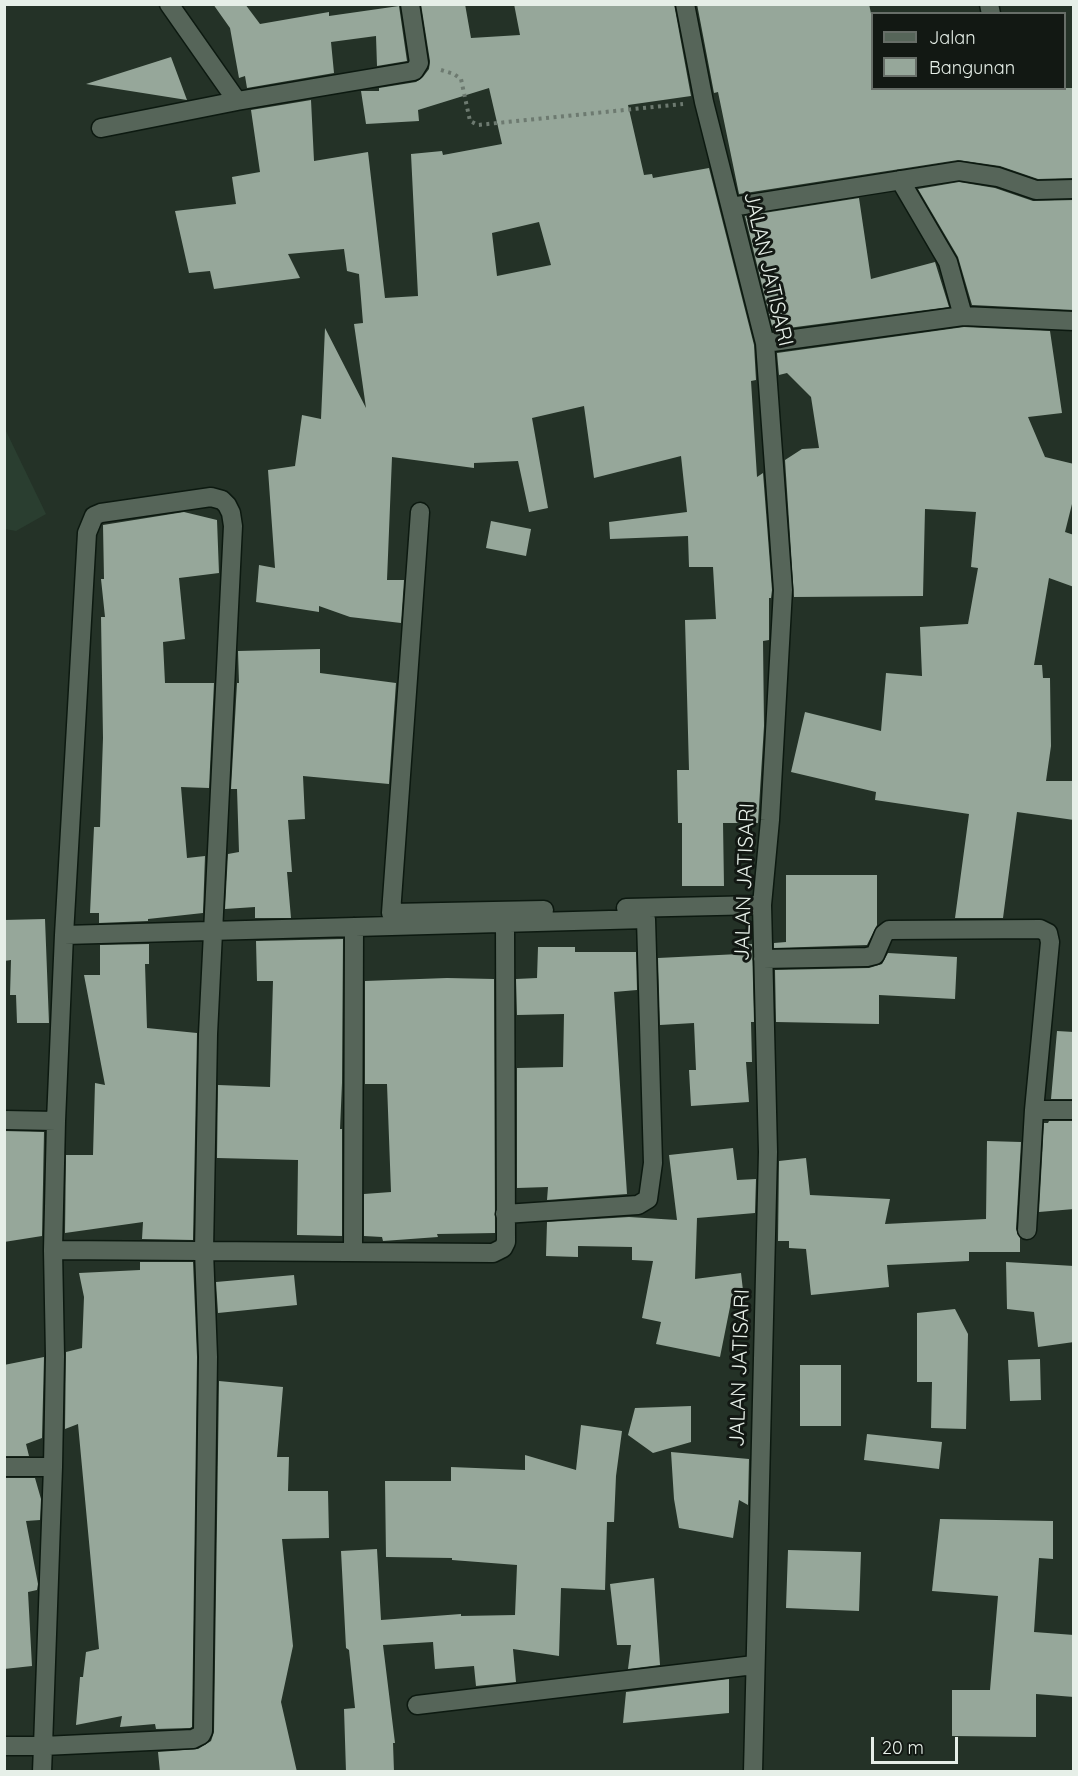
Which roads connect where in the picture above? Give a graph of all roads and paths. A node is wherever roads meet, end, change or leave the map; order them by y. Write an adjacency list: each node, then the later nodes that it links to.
1 (169, 4): 5 (street)
2 (410, 4): 5 (street)
3 (686, 4): 6 (street, JALAN JATISARI)
4 (463, 85): 6 (path)
5 (237, 101): 7 (street)
6 (704, 102): 10 (street, JALAN JATISARI)
7 (101, 128)
8 (900, 180): 9 (street); 10 (street); 11 (street)
9 (1074, 189)
10 (731, 207): 13 (street, JALAN JATISARI)
11 (963, 316): 12 (street); 13 (street)
12 (1074, 321)
13 (765, 343): 15 (street, JALAN JATISARI)
14 (420, 512): 15 (street)
15 (762, 905): 20 (street, JALAN JATISARI)
16 (504, 923): 17 (street); 25 (street); 25 (street)
17 (354, 927): 18 (street); 29 (street)
18 (215, 930): 19 (street); 19 (street); 28 (street)
19 (64, 935): 24 (street)
20 (763, 959): 21 (street); 32 (street, JALAN JATISARI)
21 (1034, 1110): 22 (street); 26 (street)
22 (1074, 1110)
23 (4, 1120): 24 (street)
24 (56, 1121): 27 (street)
25 (505, 1214): 29 (street)
26 (1027, 1230)
27 (53, 1250): 28 (street); 31 (street)
28 (204, 1251): 29 (street); 35 (street)
29 (353, 1252)
30 (4, 1467): 31 (street)
31 (53, 1467): 35 (street)
32 (754, 1665): 33 (street); 37 (street, JALAN JATISARI)
33 (417, 1705)
34 (4, 1746): 35 (street)
35 (43, 1746): 36 (street)
36 (42, 1772)
37 (753, 1772)

